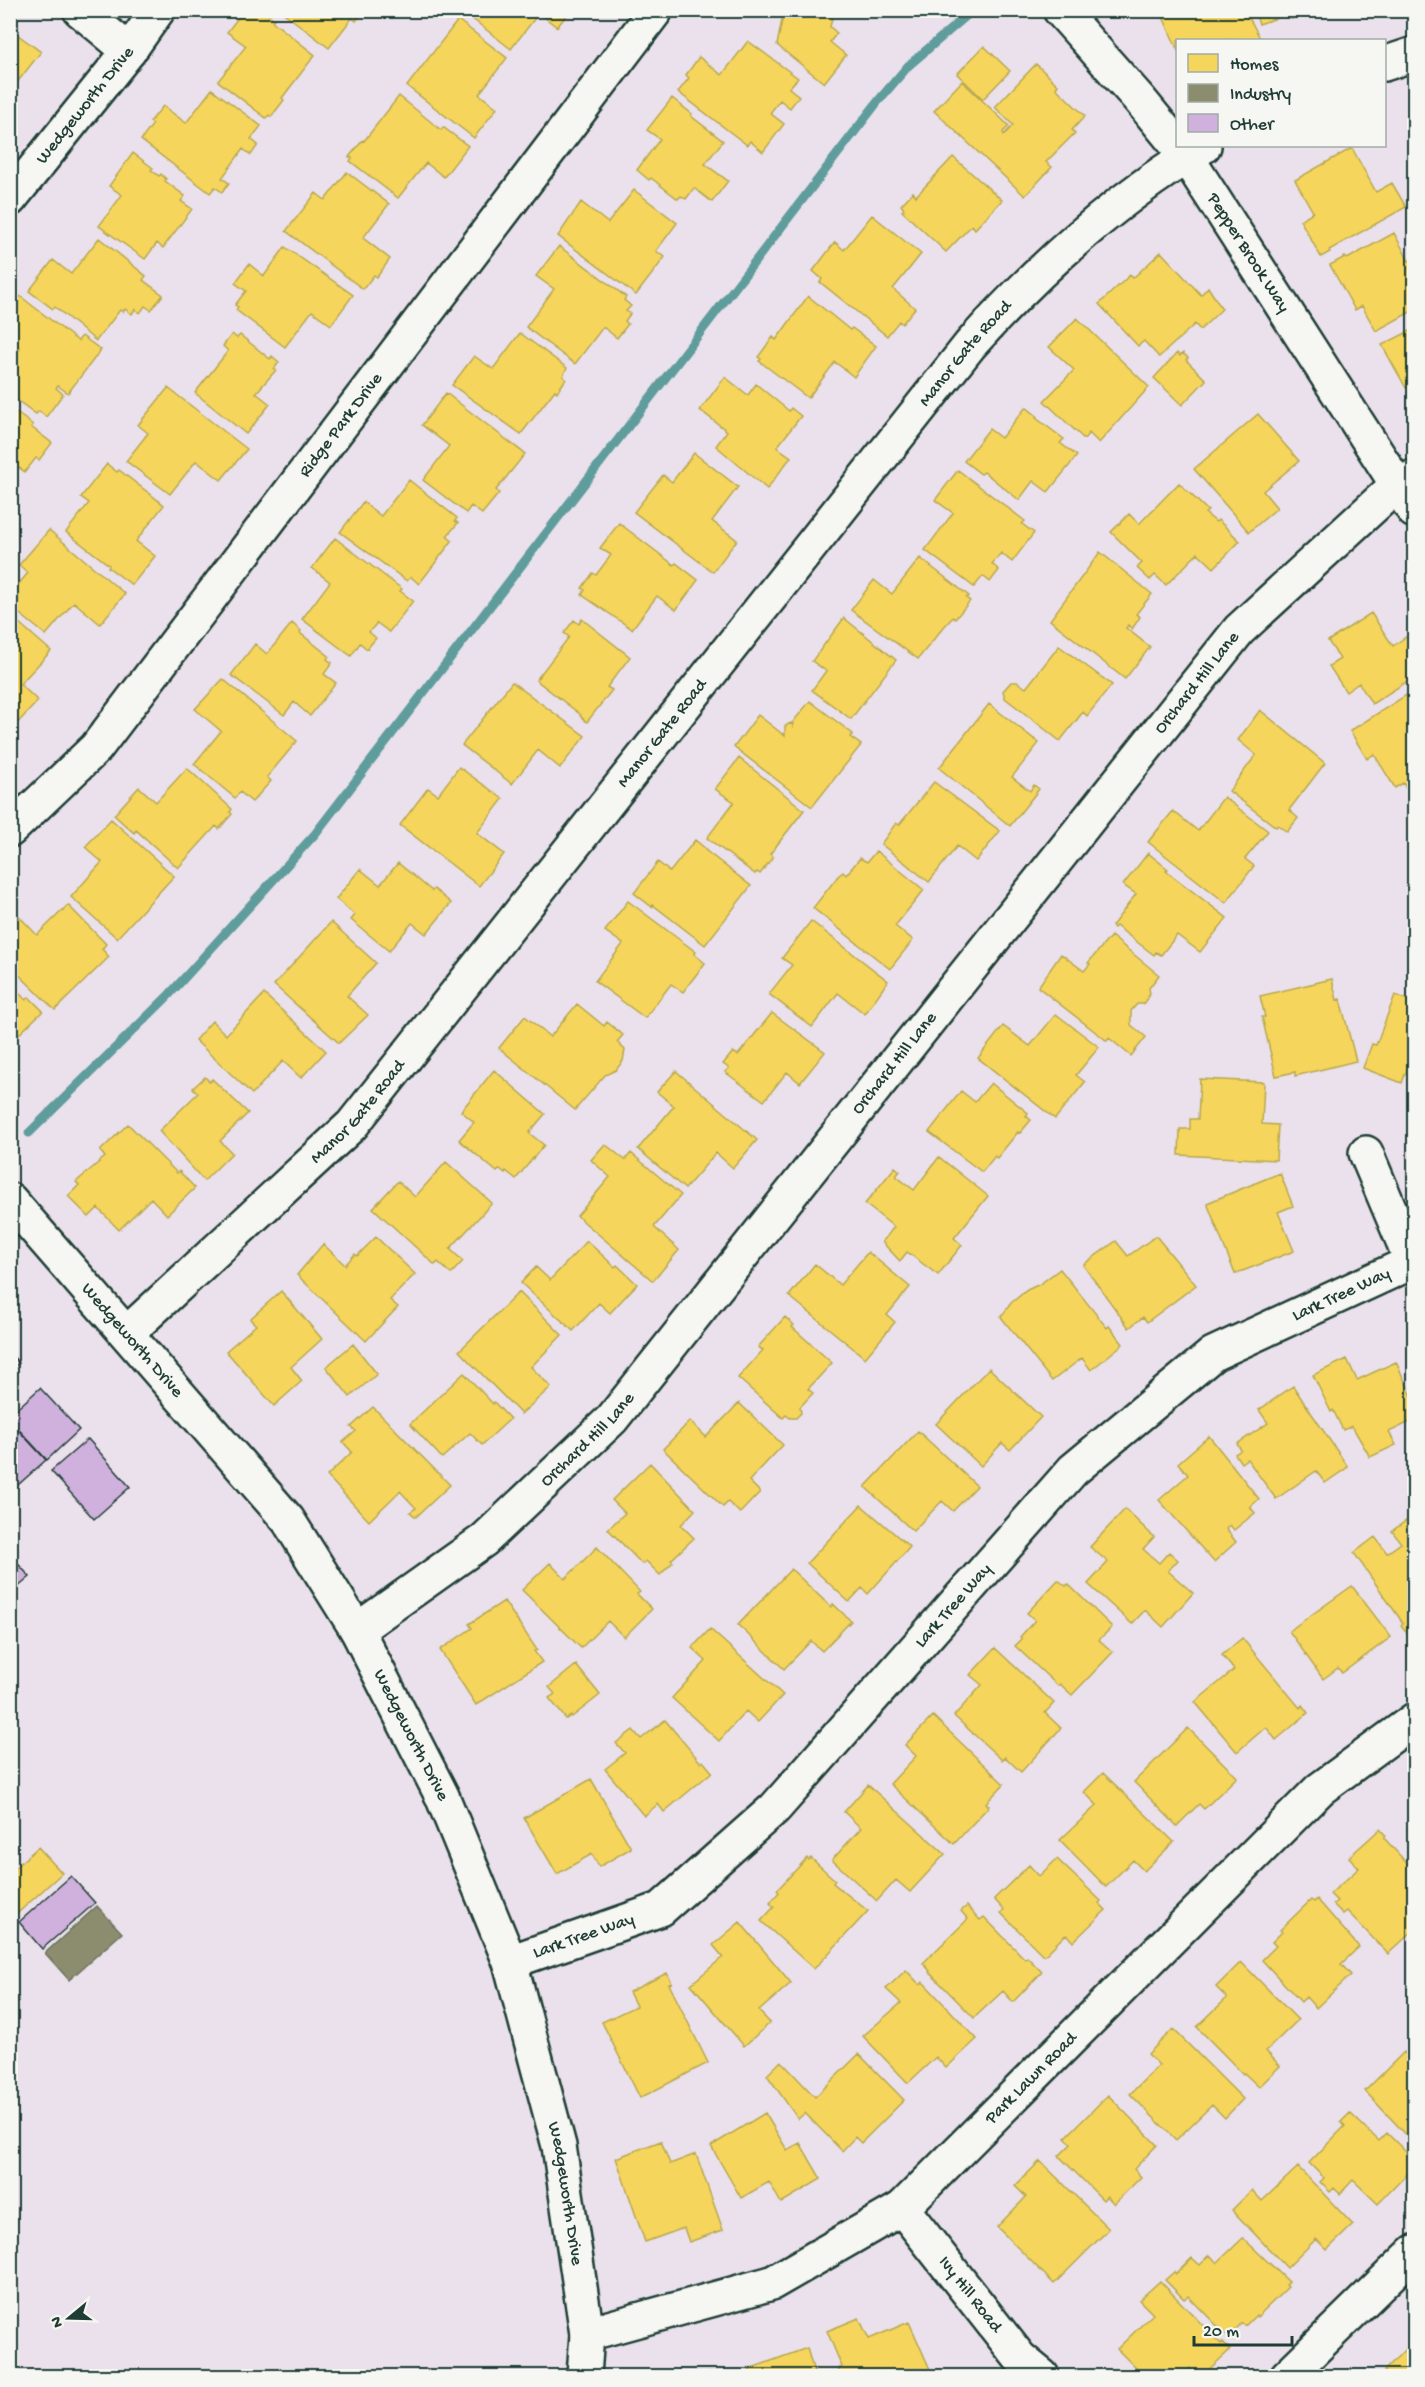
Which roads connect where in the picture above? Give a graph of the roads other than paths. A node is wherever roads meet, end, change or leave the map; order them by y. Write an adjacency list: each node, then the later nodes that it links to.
1 (80, 10): 5 (street)
2 (158, 10): 5 (street, Wedgeworth Drive)
3 (656, 10): 12 (street, Ridge Park Drive)
4 (1060, 10): 8 (street, Pepper Brook Way)
5 (129, 51): 10 (street, Wedgeworth Drive)
6 (1414, 54): 7 (street)
7 (1386, 63)
8 (1176, 133)
9 (1195, 151): 11 (street, Pepper Brook Way); 16 (street, Manor Gate Road)
10 (10, 199)
11 (1409, 491): 17 (street, Orchard Hill Lane)
12 (10, 830)
13 (1366, 1153): 15 (street)
14 (10, 1200): 16 (street, Wedgeworth Drive)
15 (1413, 1265): 19 (street, Lark Tree Way)
16 (127, 1334): 17 (street, Wedgeworth Drive)
17 (357, 1630): 19 (street, Wedgeworth Drive)
18 (1414, 1720): 20 (street, Park Lawn Road)
19 (510, 1962): 22 (street, Wedgeworth Drive)
20 (903, 2208): 22 (street, Park Lawn Road); 24 (street, Ivy Hill Road)
21 (1414, 2252): 25 (street)
22 (587, 2334): 23 (street, Wedgeworth Drive)
23 (584, 2376)
24 (1042, 2376)
25 (1287, 2376)

